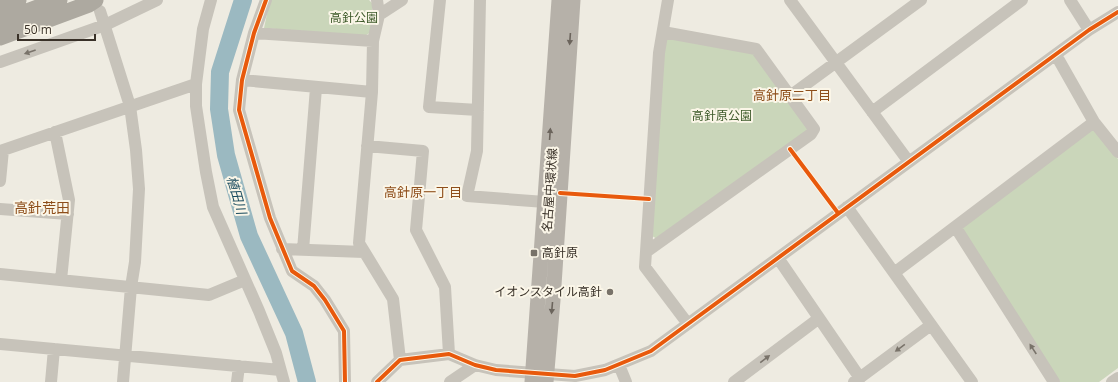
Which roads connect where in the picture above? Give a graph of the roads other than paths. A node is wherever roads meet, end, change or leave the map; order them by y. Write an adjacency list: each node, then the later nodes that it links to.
1 (18, 0): 20 (highway)
2 (37, 0): 22 (highway)
3 (59, 0): 24 (highway)
4 (82, 0): 26 (highway)
5 (157, 0): 25 (street)
6 (211, 0): 36 (street)
7 (266, 0): 29 (street)
8 (377, 0): 23 (street)
9 (402, 0): 23 (street)
10 (440, 0): 41 (street)
11 (480, 0): 41 (street)
12 (559, 0): 50 (main road, 名古屋中環状線, one-way to 12)
13 (573, 0): 77 (main road, 名古屋中環状線, one-way to 77)
14 (668, 0): 28 (street)
15 (790, 0): 34 (street)
16 (922, 0): 34 (street)
17 (1022, 0): 42 (street)
18 (1070, 0): 27 (street)
19 (98, 5): 25 (street); 30 (highway)
20 (0, 7)
21 (1118, 12): 27 (street)
22 (0, 13)
23 (378, 15): 31 (street)
24 (0, 22)
25 (105, 25): 33 (street, one-way to 33); 40 (street)
26 (0, 29)
27 (1089, 30): 32 (street)
28 (663, 32): 39 (street); 58 (street)
29 (254, 33): 31 (street); 35 (street)
30 (0, 37)
31 (373, 41): 38 (street)
32 (1056, 55): 43 (street); 48 (street)
33 (0, 62)
34 (836, 62): 39 (street); 42 (street)
35 (242, 80): 37 (street); 55 (street)
36 (196, 84): 40 (street); 63 (street)
37 (316, 88): 38 (street); 56 (street)
38 (372, 92): 45 (street)
39 (790, 96): 58 (street)
40 (130, 106): 44 (street); 64 (street)
41 (478, 110): 50 (street)
42 (872, 112): 48 (street)
43 (1094, 122): 47 (street); 54 (street)
44 (55, 132): 46 (street); 53 (street)
45 (367, 146): 57 (street); 70 (street)
46 (1, 150): 49 (street)
47 (1118, 152)
48 (909, 162): 51 (street)
49 (0, 181)
50 (545, 202): 77 (main road, 名古屋中環状線)
51 (847, 207): 59 (street); 60 (street)
52 (0, 209): 53 (street)
53 (68, 214): 62 (street)
54 (956, 228): 60 (street); 89 (street, one-way to 54)
55 (282, 249): 56 (street); 83 (street)
56 (303, 250): 57 (street)
57 (364, 252): 72 (street)
58 (646, 252): 66 (street)
59 (778, 258): 65 (street); 66 (street)
60 (894, 273): 67 (street)
61 (0, 274): 62 (street)
62 (60, 280): 64 (street)
63 (245, 280): 64 (street); 76 (street)
64 (131, 287): 71 (street)
65 (818, 319): 79 (street); 87 (street, one-way to 65)
66 (688, 324): 74 (street)
67 (931, 325): 79 (street, one-way to 79); 88 (street)
68 (0, 344): 69 (street)
69 (54, 349): 71 (street); 80 (street)
70 (449, 354): 72 (street); 73 (street)
71 (125, 356): 75 (street); 81 (street)
72 (400, 360): 84 (street)
73 (474, 365): 77 (street); 85 (street)
74 (619, 365): 77 (street); 86 (street)
75 (239, 366): 76 (street); 82 (street)
76 (282, 376)
77 (539, 378)
78 (1118, 378): 90 (street)
79 (857, 380)
80 (51, 382)
81 (123, 382)
82 (237, 382)
83 (345, 382)
84 (377, 382)
85 (450, 382)
86 (626, 382)
87 (734, 382)
88 (972, 382)
89 (1054, 382)
90 (1112, 382)

